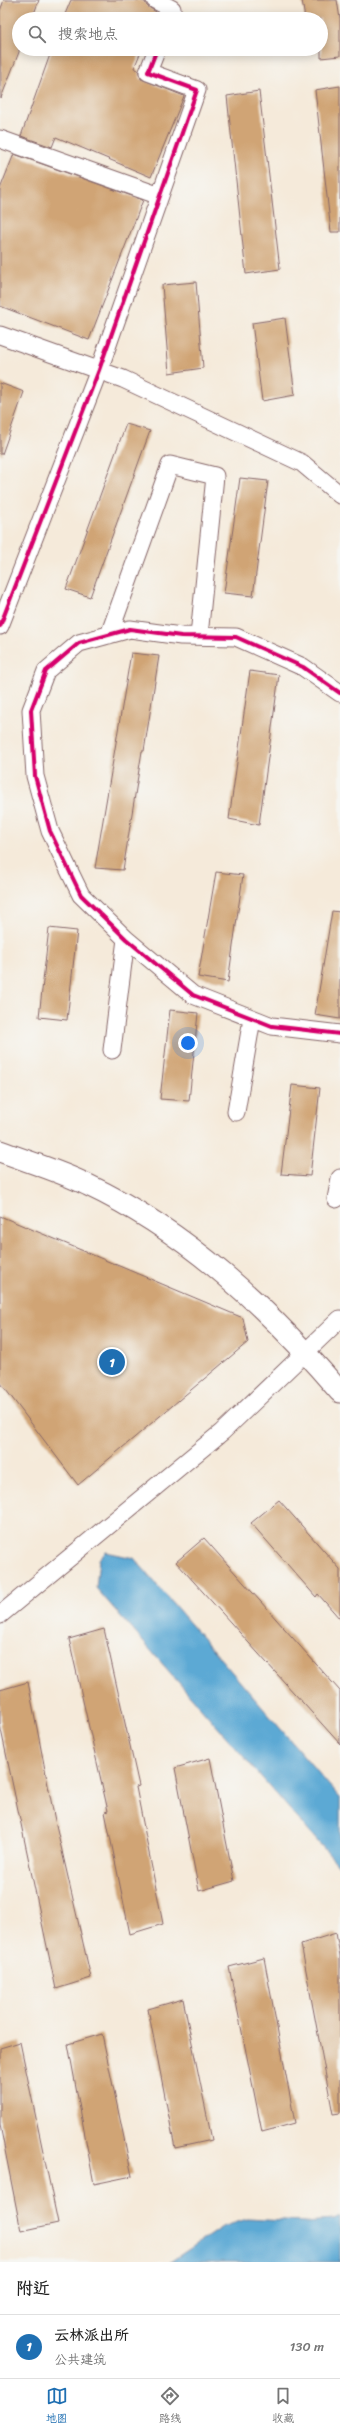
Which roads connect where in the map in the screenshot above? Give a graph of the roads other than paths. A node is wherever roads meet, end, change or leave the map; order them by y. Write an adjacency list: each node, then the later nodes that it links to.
1 (155, 0): 2 (street)
2 (171, 12)
3 (154, 56): 5 (street)
4 (0, 138): 5 (street)
5 (160, 196): 7 (street)
6 (0, 335): 7 (street)
7 (99, 370): 8 (street); 9 (street)
8 (340, 495)
9 (0, 626)
10 (109, 635): 11 (street); 11 (street); 13 (street)
11 (199, 636): 12 (street)
12 (340, 693)
13 (126, 939): 14 (street); 16 (street)
14 (252, 1019): 15 (street); 17 (street)
15 (340, 1034)
16 (112, 1050)
17 (236, 1112)
18 (0, 1151): 22 (street)
19 (340, 1178): 20 (street)
20 (336, 1199)
21 (340, 1319): 22 (street)
22 (306, 1352): 23 (street); 24 (street)
23 (340, 1392)
24 (0, 1615)

